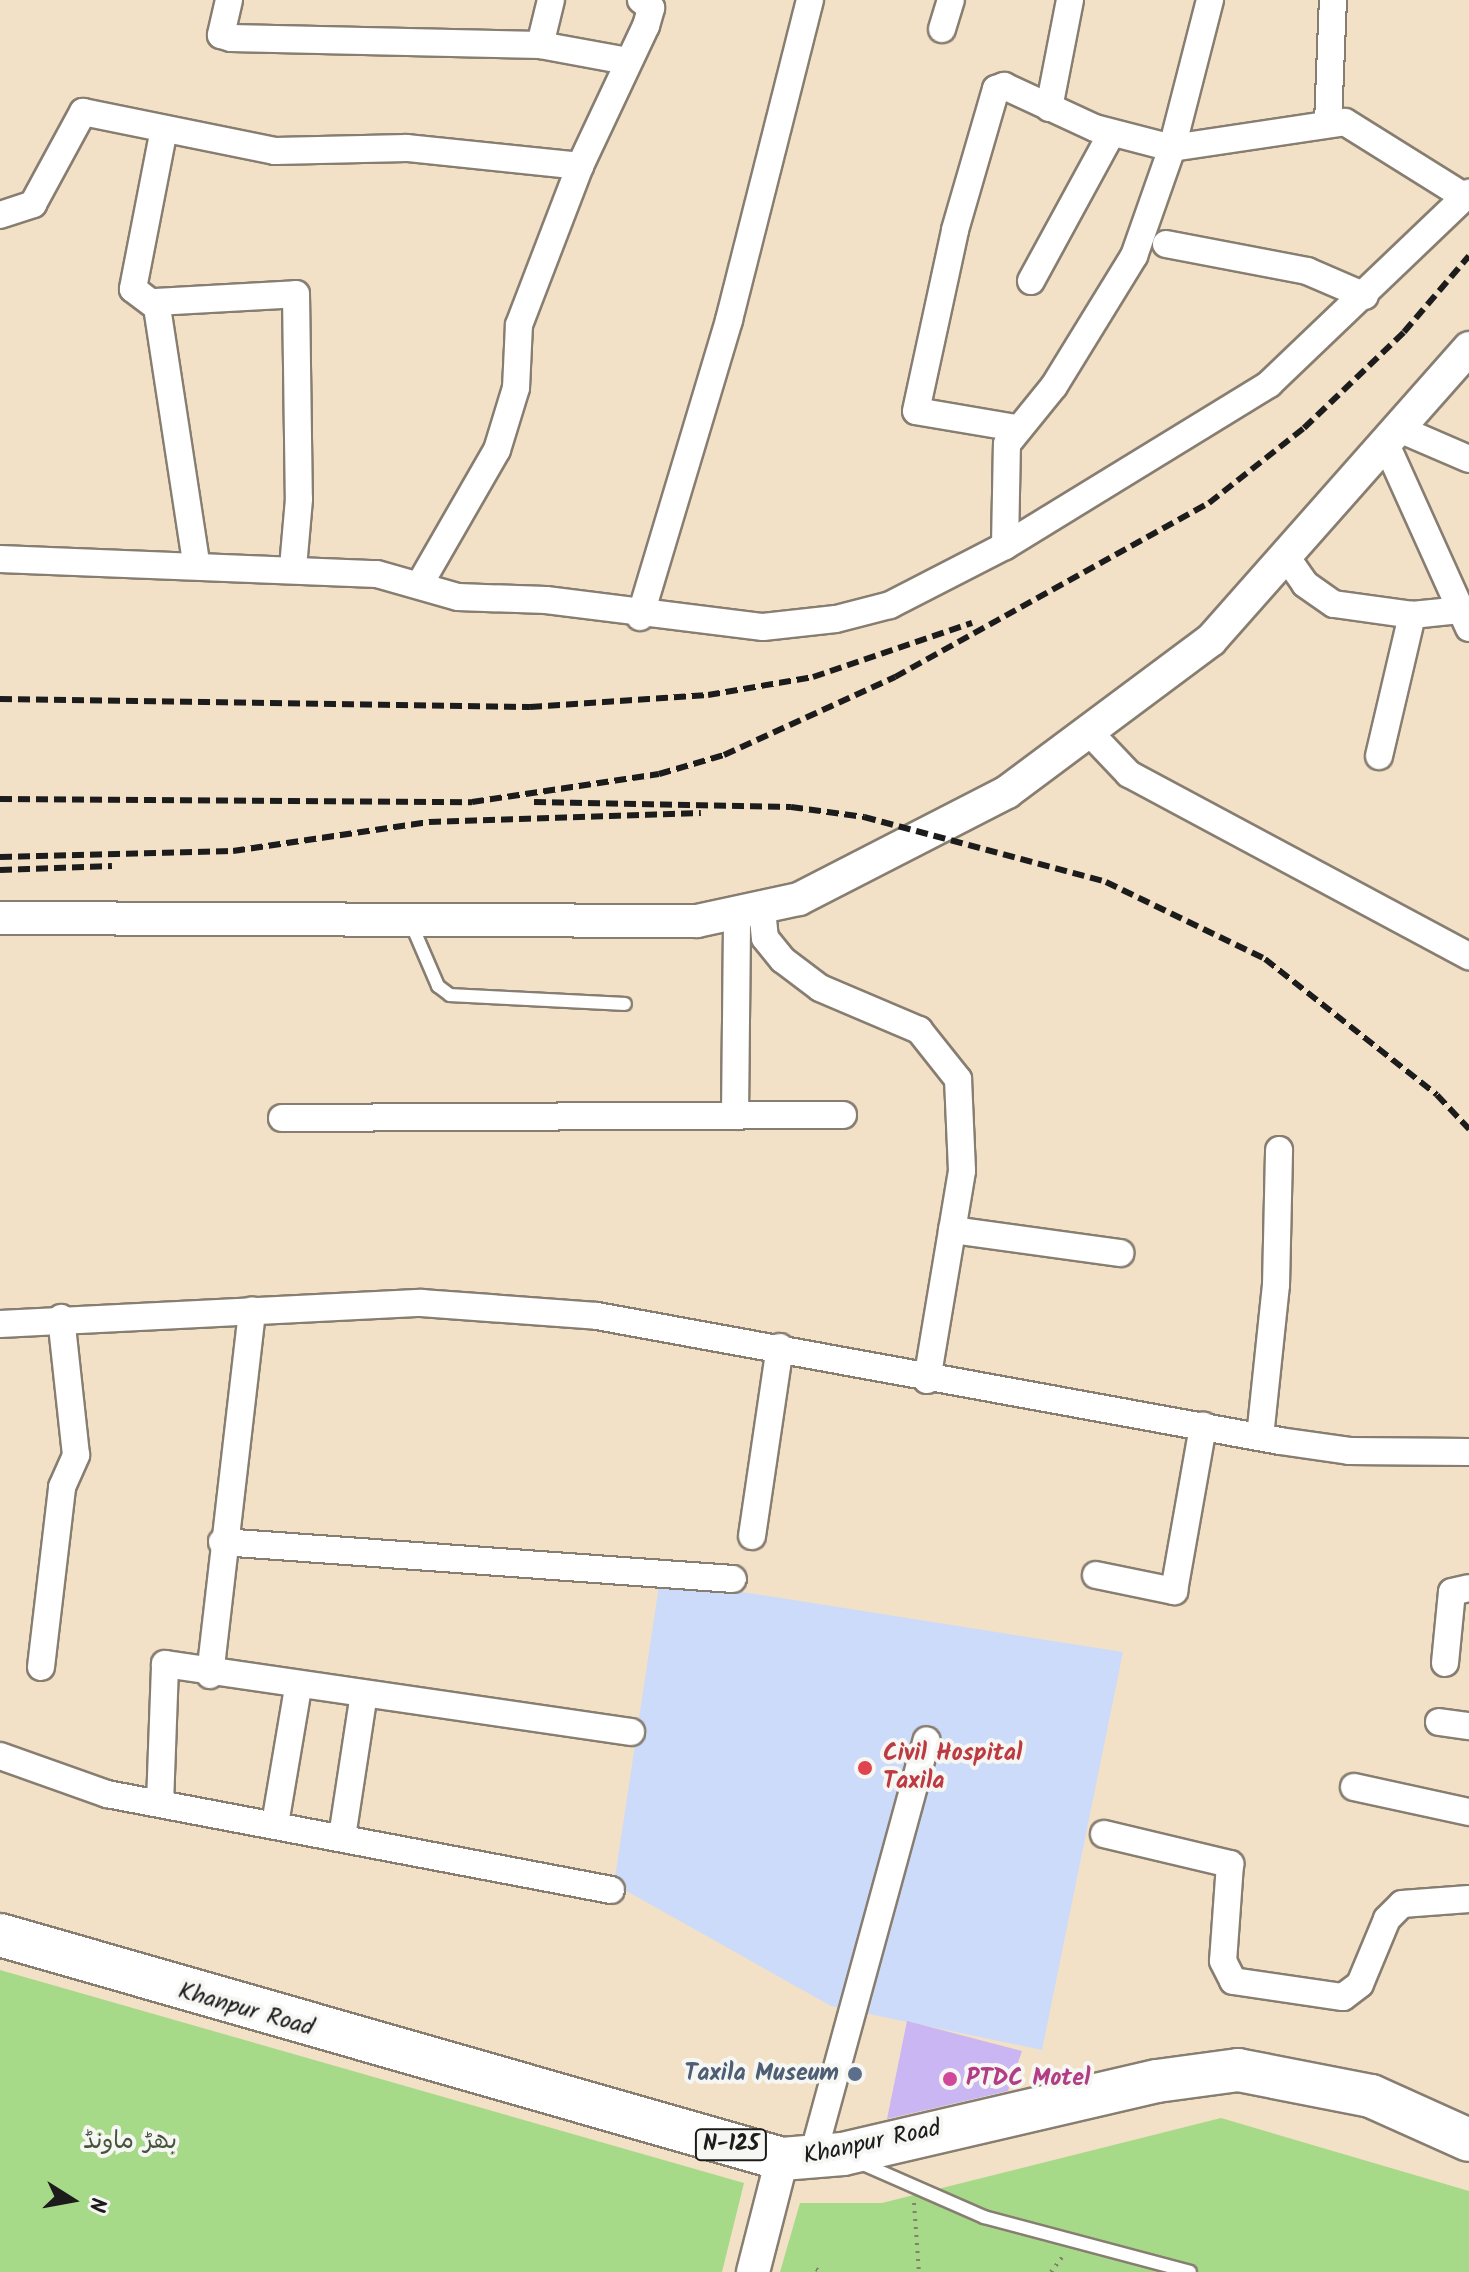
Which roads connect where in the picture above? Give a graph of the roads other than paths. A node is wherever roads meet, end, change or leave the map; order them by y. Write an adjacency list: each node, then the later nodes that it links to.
1 (229, 0): 10 (street)
2 (551, 0): 10 (street)
3 (641, 0): 11 (street)
4 (810, 0): 35 (street)
5 (951, 0): 9 (street)
6 (1070, 0): 12 (street)
7 (1210, 0): 16 (street)
8 (1333, 0): 13 (street)
9 (942, 29)
10 (540, 45): 11 (street)
11 (627, 61): 17 (street)
12 (1049, 108): 15 (street); 25 (street)
13 (1328, 123): 16 (street); 18 (street)
14 (164, 129): 17 (street); 19 (street); 23 (street)
15 (1111, 134): 16 (street); 21 (street)
16 (1172, 148): 25 (street)
17 (580, 166): 33 (street)
18 (1467, 195): 22 (street)
19 (0, 215)
20 (1166, 244): 22 (street)
21 (1031, 281)
22 (1365, 296): 28 (street)
23 (155, 302): 31 (street); 32 (street)
24 (1469, 348): 26 (street)
25 (1016, 428): 28 (street)
26 (1391, 435): 27 (street); 29 (street); 36 (street)
27 (1469, 459)
28 (1005, 546): 35 (street)
29 (1285, 555): 34 (street); 37 (street)
30 (0, 559): 31 (street)
31 (196, 562): 32 (street)
32 (293, 567): 33 (street)
33 (421, 582): 35 (street)
34 (1412, 615): 36 (street); 38 (street)
35 (640, 617)
36 (1464, 619)
37 (1089, 732): 39 (street); 42 (street)
38 (1379, 756)
39 (750, 913): 41 (street); 45 (street); 48 (street)
40 (0, 918): 41 (street)
41 (409, 919): 43 (lane)
42 (1469, 956)
43 (625, 1004)
44 (843, 1115): 45 (street)
45 (735, 1116): 46 (street)
46 (282, 1118)
47 (1279, 1150): 56 (street)
48 (952, 1230): 49 (street); 54 (street)
49 (1120, 1253)
50 (252, 1310): 51 (street); 53 (street); 59 (street)
51 (61, 1318): 52 (street); 64 (street)
52 (0, 1324)
53 (780, 1347): 54 (street); 58 (street)
54 (927, 1380): 55 (street)
55 (1203, 1426): 56 (street); 60 (street)
56 (1260, 1437): 57 (street)
57 (1469, 1452)
58 (752, 1536)
59 (222, 1542): 61 (street); 65 (street)
60 (1096, 1575)
61 (733, 1579)
62 (1469, 1588): 63 (street)
63 (1445, 1663)
64 (41, 1667)
65 (210, 1675): 66 (street); 74 (street)
66 (298, 1688): 67 (street); 76 (street)
67 (363, 1699): 70 (street); 78 (street)
68 (1439, 1722): 69 (street)
69 (1469, 1726)
70 (631, 1732)
71 (927, 1740): 83 (street)
72 (0, 1756): 74 (street)
73 (1354, 1787): 75 (street)
74 (160, 1803): 76 (street)
75 (1469, 1812)
76 (275, 1824): 78 (street)
77 (1104, 1834): 80 (street)
78 (342, 1837): 79 (street)
79 (611, 1890)
80 (1469, 1899)
81 (0, 1935): 83 (highway, Khanpur Road / N-125)
82 (1469, 2140): 83 (highway, Khanpur Road / N-125)
83 (812, 2157): 84 (street); 85 (lane)
84 (753, 2272)
85 (1190, 2272)

